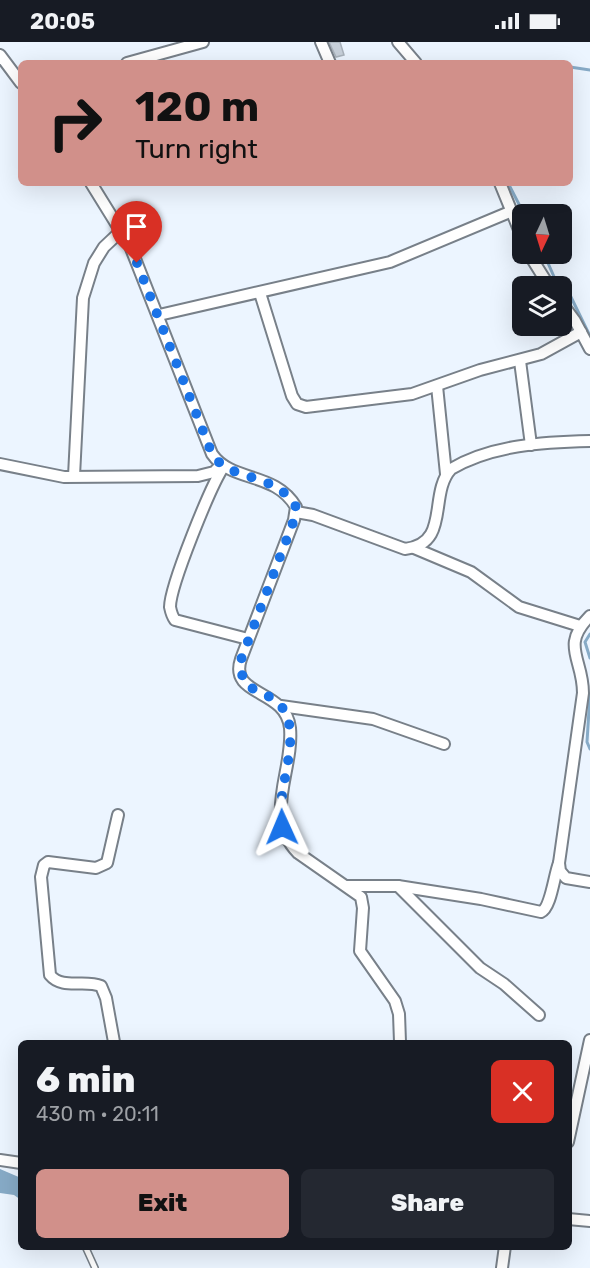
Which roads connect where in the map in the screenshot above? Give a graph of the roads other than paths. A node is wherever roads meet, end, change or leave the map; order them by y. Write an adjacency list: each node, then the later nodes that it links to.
1 (203, 42): 5 (street)
2 (321, 42): 6 (street)
3 (398, 42): 7 (street)
4 (0, 55): 8 (street)
5 (139, 60)
6 (329, 60)
7 (413, 60)
8 (18, 79)
9 (93, 186): 12 (street)
10 (501, 186): 11 (street)
11 (512, 211): 13 (street)
12 (121, 231): 14 (street); 25 (street)
13 (260, 293): 14 (street); 19 (street)
14 (159, 315): 23 (street)
15 (572, 319): 16 (street)
16 (581, 332): 17 (street); 18 (street)
17 (590, 349)
18 (520, 361): 19 (street); 21 (street)
19 (436, 386): 24 (street)
20 (590, 441): 21 (street)
21 (531, 445): 24 (street)
22 (0, 464): 25 (street)
23 (223, 465): 25 (street); 26 (street); 30 (street)
24 (446, 474): 27 (street)
25 (74, 477)
26 (296, 512): 27 (street); 30 (street)
27 (414, 548): 29 (street)
28 (590, 615): 29 (street)
29 (580, 626): 34 (street)
30 (248, 639): 31 (street)
31 (281, 706): 32 (street); 36 (street)
32 (444, 744)
33 (117, 815): 39 (street)
34 (559, 863): 35 (street); 37 (street)
35 (590, 882)
36 (347, 886): 37 (street); 40 (street)
37 (398, 886): 38 (street)
38 (539, 1015)
39 (114, 1040)
40 (400, 1040)
41 (590, 1040): 42 (street)
42 (572, 1123)
43 (0, 1160): 44 (street)
44 (18, 1163)
45 (572, 1219): 46 (street)
46 (590, 1221)
47 (87, 1250): 49 (lane)
48 (504, 1250): 50 (street)
49 (95, 1268)
50 (502, 1268)

